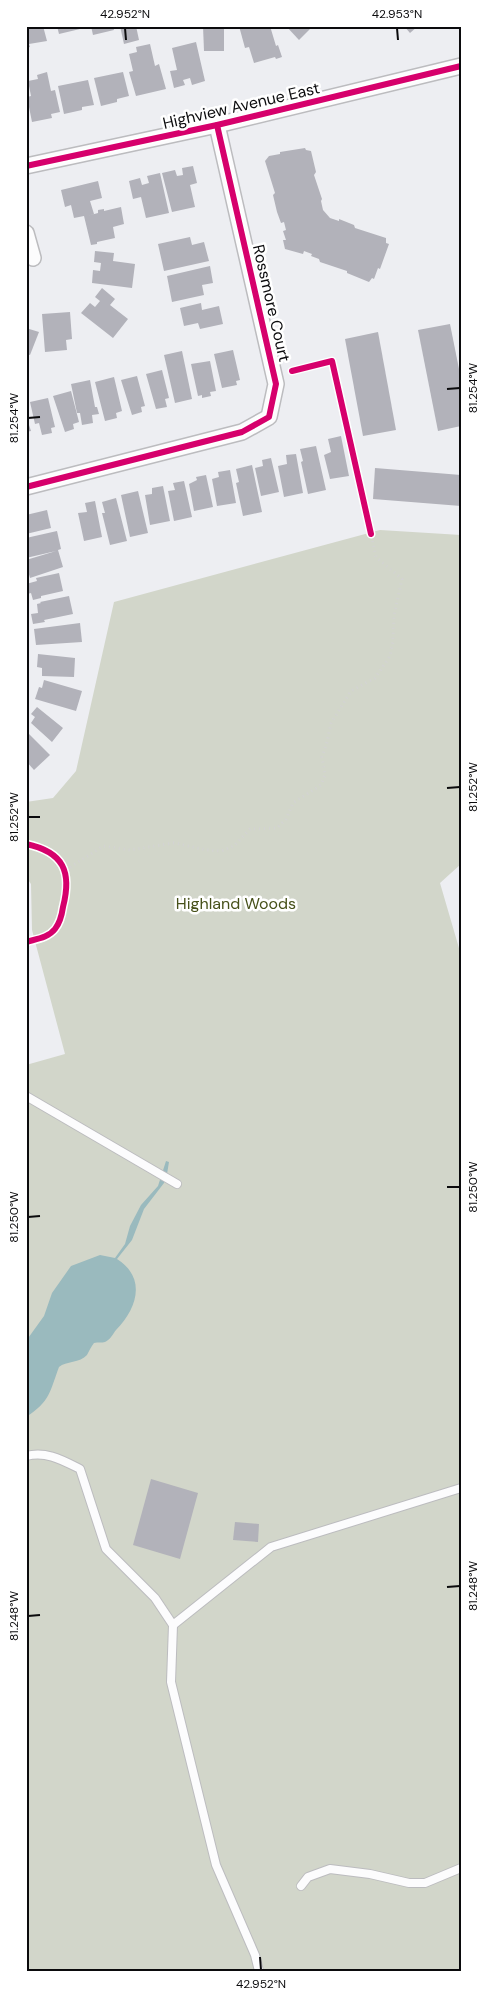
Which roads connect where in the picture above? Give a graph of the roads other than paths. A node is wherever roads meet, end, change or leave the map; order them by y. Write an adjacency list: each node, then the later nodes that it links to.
1 (461, 66): 2 (street, Highview Avenue East)
2 (217, 125): 3 (street, Highview Avenue East); 6 (street, Rossmore Court)
3 (26, 166)
4 (26, 233): 5 (street)
5 (33, 258)
6 (26, 487)
7 (26, 1096): 8 (lane)
8 (177, 1184)
9 (26, 1456): 11 (lane)
10 (461, 1488): 11 (lane)
11 (173, 1625): 14 (lane)
12 (461, 1868): 13 (lane)
13 (301, 1886)
14 (259, 1971)

